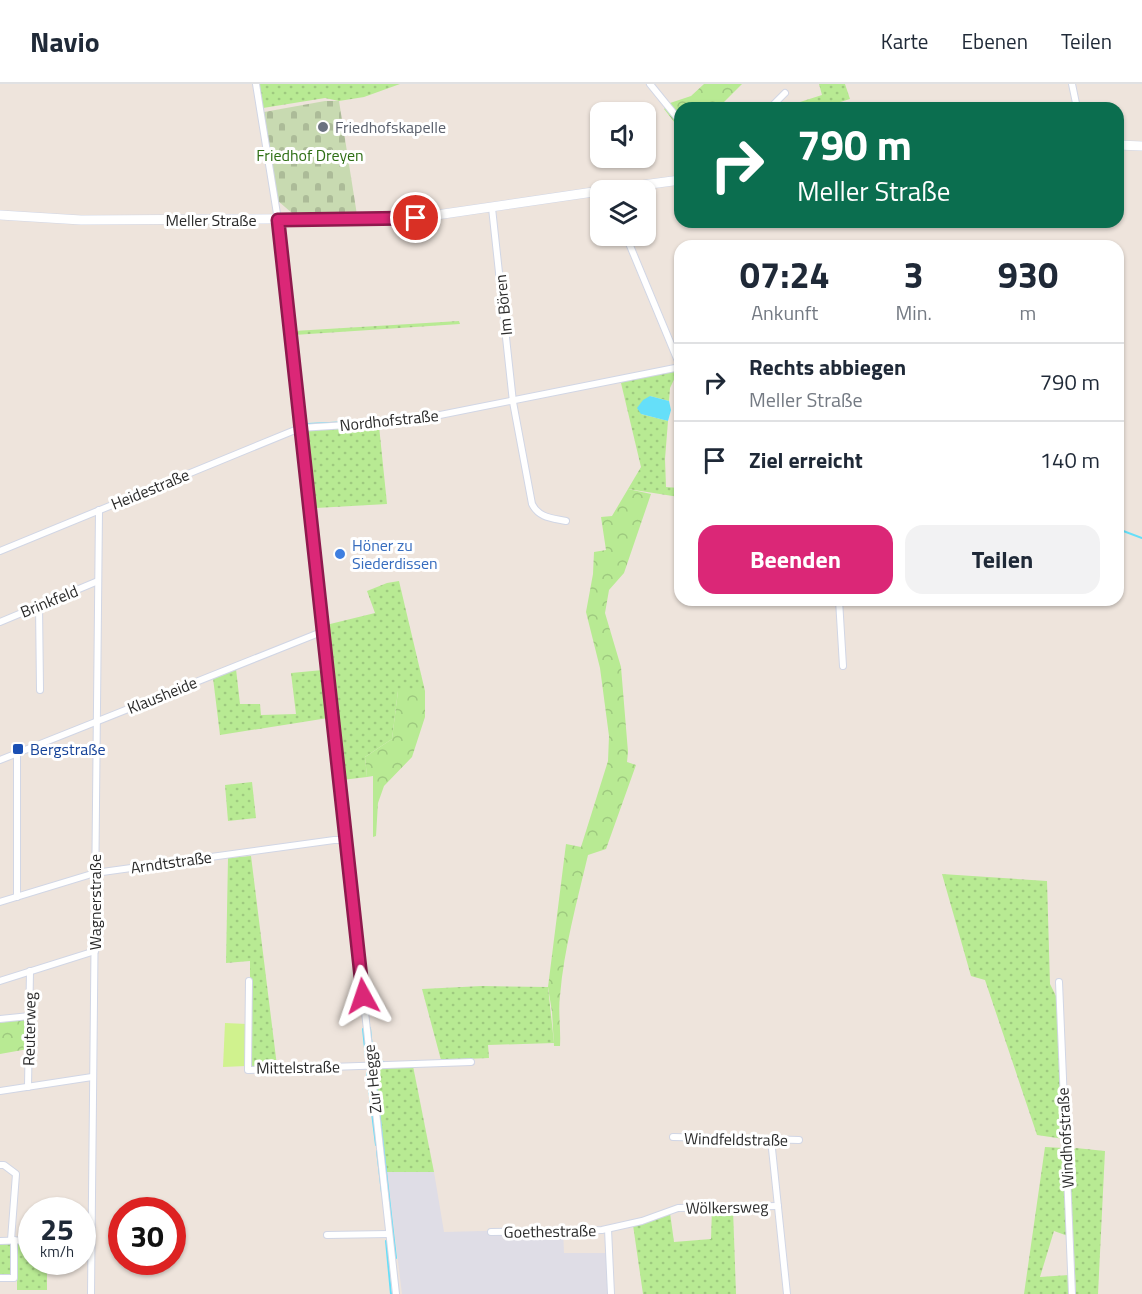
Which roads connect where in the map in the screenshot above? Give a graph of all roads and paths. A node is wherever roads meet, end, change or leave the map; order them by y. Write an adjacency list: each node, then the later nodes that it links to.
1 (256, 84): 15 (street, Zur Hegge)
2 (650, 84): 7 (street)
3 (1072, 84): 6 (street)
4 (785, 93): 5 (street)
5 (776, 102)
6 (1076, 102)
7 (674, 114)
8 (1124, 144): 9 (main road)
9 (1142, 146)
10 (674, 181): 11 (main road)
11 (656, 183)
12 (590, 193): 13 (main road, Meller Straße)
13 (492, 208): 15 (main road, Meller Straße); 19 (street, Im Bören)
14 (0, 215): 15 (main road, Meller Straße)
15 (278, 220): 20 (street, Zur Hegge)
16 (630, 246): 17 (street)
17 (674, 352)
18 (674, 368): 19 (street, Nordhofstraße)
19 (513, 402): 20 (street, Nordhofstraße); 22 (street)
20 (300, 428): 21 (street, Heidestraße); 28 (street, Zur Hegge)
21 (99, 510): 23 (street, Heidestraße); 24 (street, Wagnerstraße)
22 (566, 521)
23 (0, 551)
24 (98, 581): 25 (street, Brinkfeld); 31 (street, Wagnerstraße)
25 (39, 605): 27 (street, Brinkfeld); 30 (street)
26 (838, 606): 29 (street)
27 (0, 622)
28 (324, 631): 31 (street, Klausheide); 34 (street, Zur Hegge)
29 (843, 666)
30 (40, 690)
31 (97, 721): 32 (street, Klausheide); 35 (street, Wagnerstraße)
32 (17, 753): 33 (street, Klausheide); 36 (street)
33 (0, 760)
34 (346, 840): 35 (street, Arndtstraße); 46 (street, Zur Hegge)
35 (95, 873): 36 (street, Arndtstraße); 38 (street, Wagnerstraße)
36 (17, 897): 37 (street, Arndtstraße)
37 (0, 902)
38 (95, 951): 39 (street); 47 (street, Wagnerstraße)
39 (30, 971): 40 (street); 43 (street, Reuterweg)
40 (0, 981)
41 (249, 981): 46 (street, Mittelstraße)
42 (1059, 982): 69 (street, Windhofstraße)
43 (30, 1016): 44 (street); 48 (street, Reuterweg)
44 (0, 1020)
45 (471, 1062): 46 (street, Mittelstraße)
46 (370, 1065): 58 (street, Zur Hegge)
47 (92, 1077): 48 (street); 54 (street, Wagnerstraße)
48 (28, 1087): 49 (street)
49 (0, 1091)
50 (673, 1137): 51 (street, Windfeldstraße)
51 (771, 1139): 52 (street, Windfeldstraße); 55 (street)
52 (799, 1140)
53 (0, 1165): 60 (street)
54 (92, 1197)
55 (778, 1206): 56 (street, Wölkersweg); 68 (street)
56 (608, 1229): 57 (street, Goethestraße); 67 (street)
57 (491, 1232)
58 (389, 1234): 59 (street); 66 (street, Zur Hegge)
59 (327, 1235)
60 (13, 1240): 61 (street); 62 (street); 64 (street)
61 (18, 1240)
62 (0, 1241)
63 (91, 1275): 65 (street, Wagnerstraße)
64 (0, 1278)
65 (91, 1294)
66 (396, 1294)
67 (611, 1294)
68 (787, 1294)
69 (1072, 1294)

